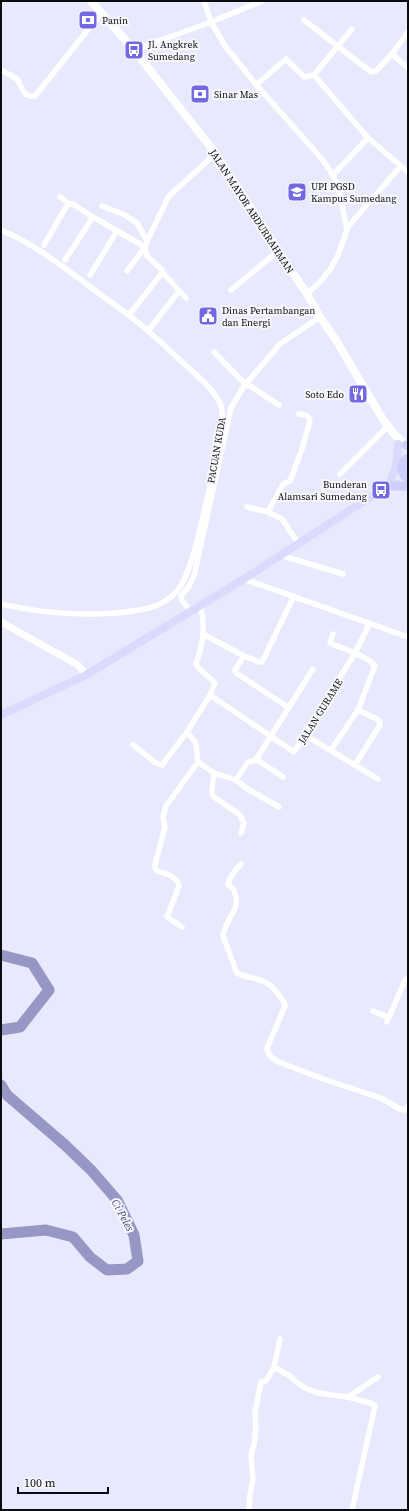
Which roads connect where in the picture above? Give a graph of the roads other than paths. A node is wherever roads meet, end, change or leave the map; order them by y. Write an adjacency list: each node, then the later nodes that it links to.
1 (91, 1): 4 (main road, JALAN MAYOR ABDURRAHMAN)
2 (204, 1): 6 (street)
3 (262, 1): 6 (street)
4 (102, 12): 10 (main road, JALAN MAYOR ABDURRAHMAN); 13 (street)
5 (304, 20): 9 (street)
6 (211, 22): 10 (street); 15 (street)
7 (352, 29): 9 (street)
8 (408, 32): 11 (street)
9 (338, 47): 11 (street); 14 (street)
10 (134, 50): 17 (main road, JALAN MAYOR ABDURRAHMAN)
11 (392, 54): 12 (street)
12 (408, 68)
13 (1, 70)
14 (314, 75): 15 (street); 16 (street)
15 (256, 85): 20 (street)
16 (368, 138): 18 (street); 20 (street)
17 (215, 154): 28 (street); 30 (main road, JALAN MAYOR ABDURRAHMAN)
18 (400, 167): 19 (street); 26 (street)
19 (408, 172)
20 (333, 176): 26 (street)
21 (60, 197): 22 (street)
22 (69, 204): 24 (street); 29 (street)
23 (102, 206): 28 (street)
24 (93, 217): 27 (street); 31 (street)
25 (1, 230): 39 (street, PACUAN KUDA)
26 (347, 230): 37 (street)
27 (117, 231): 28 (street); 34 (street)
28 (146, 244): 32 (street); 33 (street)
29 (44, 245)
30 (278, 251): 35 (street); 37 (main road, JALAN MAYOR ABDURRAHMAN)
31 (65, 260)
32 (127, 271)
33 (162, 272): 36 (street); 39 (street)
34 (90, 275)
35 (231, 290)
36 (179, 291): 38 (street); 41 (street)
37 (307, 294): 40 (main road, JALAN MAYOR ABDURRAHMAN)
38 (186, 298)
39 (129, 315): 41 (street, PACUAN KUDA)
40 (320, 317): 43 (street); 46 (main road, JALAN MAYOR ABDURRAHMAN)
41 (148, 331): 60 (street, PACUAN KUDA)
42 (214, 352): 43 (street)
43 (246, 385): 44 (street); 62 (street)
44 (279, 405)
45 (299, 414): 54 (street)
46 (388, 426): 47 (main road, JALAN MAYOR ABDURRAHMAN); 49 (street)
47 (405, 445): 48 (main road); 51 (main road)
48 (405, 461): 50 (highway); 51 (main road)
49 (340, 474)
50 (408, 480): 51 (main road)
51 (391, 483): 52 (highway); 55 (main road)
52 (408, 486)
53 (247, 507): 54 (street)
54 (268, 512): 55 (street)
55 (298, 543): 56 (main road)
56 (280, 555): 57 (street); 58 (main road)
57 (343, 574)
58 (244, 579): 59 (street); 61 (main road)
59 (294, 596): 64 (street); 69 (street)
60 (1, 604)
61 (200, 605): 62 (main road); 65 (street)
62 (191, 611): 71 (main road)
63 (1, 622): 71 (street)
64 (370, 623): 67 (street); 68 (street, JALAN GURAME)
65 (203, 634): 69 (street); 72 (street)
66 (333, 634): 68 (street)
67 (408, 637)
68 (355, 653): 74 (street); 78 (street, JALAN GURAME)
69 (244, 656): 73 (street)
70 (312, 669): 73 (street)
71 (86, 675): 75 (main road)
72 (210, 695): 76 (street); 77 (street, JALAN GURAME)
73 (288, 707): 77 (street)
74 (358, 710): 80 (street); 83 (street)
75 (1, 715)
76 (187, 732): 79 (street); 82 (street)
77 (271, 735): 78 (street, JALAN GURAME); 81 (street)
78 (305, 735): 80 (street)
79 (133, 745)
80 (330, 750): 83 (street)
81 (256, 759): 85 (street); 87 (street)
82 (198, 762): 84 (street); 91 (street)
83 (355, 765): 86 (street)
84 (214, 773): 87 (street); 89 (street)
85 (283, 777)
86 (378, 779)
87 (236, 780): 88 (street)
88 (279, 807)
89 (241, 833)
90 (241, 864): 94 (street)
91 (182, 927)
92 (408, 978): 93 (street)
93 (373, 1011)
94 (408, 1106)
95 (280, 1339): 96 (street)
96 (274, 1367): 98 (street); 99 (street)
97 (378, 1377): 98 (street)
98 (348, 1397): 100 (street)
99 (249, 1510)
100 (352, 1510)

